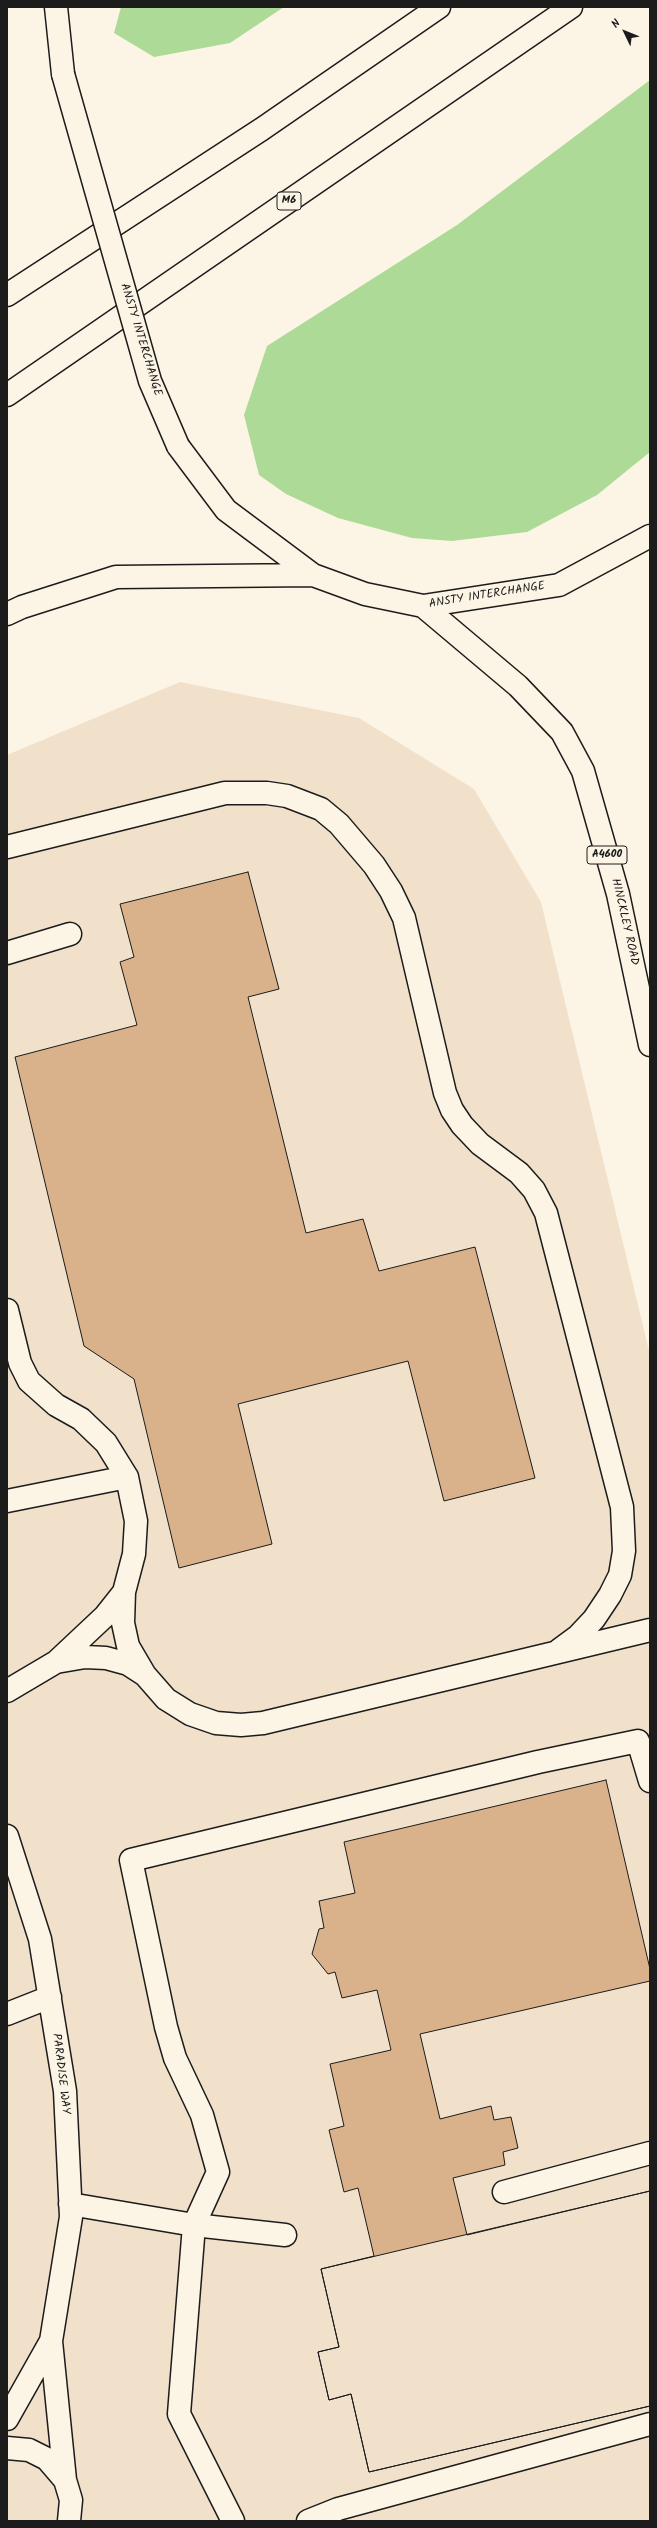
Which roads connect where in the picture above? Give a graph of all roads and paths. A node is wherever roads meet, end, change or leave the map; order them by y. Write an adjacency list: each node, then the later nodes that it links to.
1 (56, 7): 7 (main road, ANSTY INTERCHANGE, bridge)
2 (439, 7): 4 (main road)
3 (572, 7): 5 (main road, M6)
4 (7, 295)
5 (7, 395)
6 (650, 536): 8 (main road, ANSTY INTERCHANGE)
7 (313, 575): 8 (main road, ANSTY INTERCHANGE); 9 (main road)
8 (423, 606): 13 (main road, HINCKLEY ROAD / A4600)
9 (7, 614)
10 (7, 847): 19 (main road)
11 (70, 934): 12 (main road)
12 (7, 953)
13 (650, 1045)
14 (7, 1310): 15 (main road)
15 (127, 1477): 16 (main road); 17 (main road)
16 (7, 1501)
17 (124, 1592): 20 (main road); 21 (main road)
18 (650, 1630): 19 (main road)
19 (559, 1650): 21 (main road)
20 (56, 1662): 21 (main road); 22 (main road)
21 (145, 1676)
22 (7, 1691)
23 (650, 1781): 30 (main road)
24 (7, 1836): 25 (main road, PARADISE WAY)
25 (50, 1997): 26 (main road); 29 (main road, PARADISE WAY)
26 (7, 2014)
27 (650, 2153): 28 (main road)
28 (504, 2192)
29 (70, 2204): 30 (main road); 32 (main road, PARADISE WAY)
30 (194, 2225): 31 (main road); 38 (main road)
31 (285, 2235)
32 (51, 2341): 33 (main road); 36 (main road)
33 (7, 2419)
34 (650, 2424): 39 (main road)
35 (7, 2448): 36 (main road)
36 (65, 2480): 37 (main road)
37 (68, 2521)
38 (233, 2521)
39 (308, 2521)

